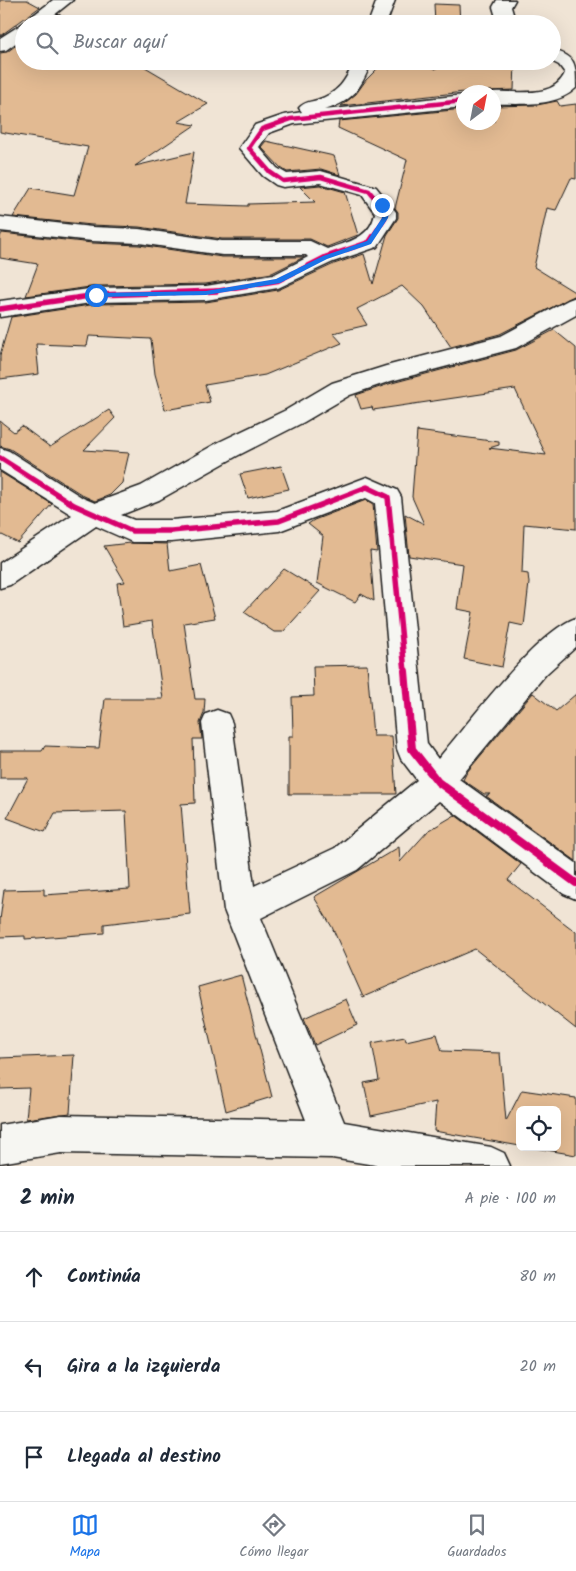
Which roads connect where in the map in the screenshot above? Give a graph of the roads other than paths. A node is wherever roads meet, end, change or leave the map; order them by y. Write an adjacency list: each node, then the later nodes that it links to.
1 (64, 0): 4 (street)
2 (386, 0): 5 (street)
3 (506, 0): 6 (street)
4 (43, 15)
5 (380, 15)
6 (504, 15)
7 (15, 35): 8 (street)
8 (0, 46)
9 (561, 59): 11 (street)
10 (360, 70): 13 (street)
11 (501, 98)
12 (456, 102): 13 (street)
13 (291, 120): 15 (street)
14 (0, 224): 15 (street)
15 (325, 257): 17 (street)
16 (576, 305): 19 (street)
17 (0, 309)
18 (0, 458): 19 (street)
19 (94, 514): 20 (street); 23 (street)
20 (0, 577)
21 (576, 630): 23 (street)
22 (217, 723): 25 (street)
23 (438, 782): 24 (street); 25 (street)
24 (576, 883)
25 (241, 910): 26 (street)
26 (332, 1139): 27 (street); 28 (street)
27 (0, 1144)
28 (491, 1166)

